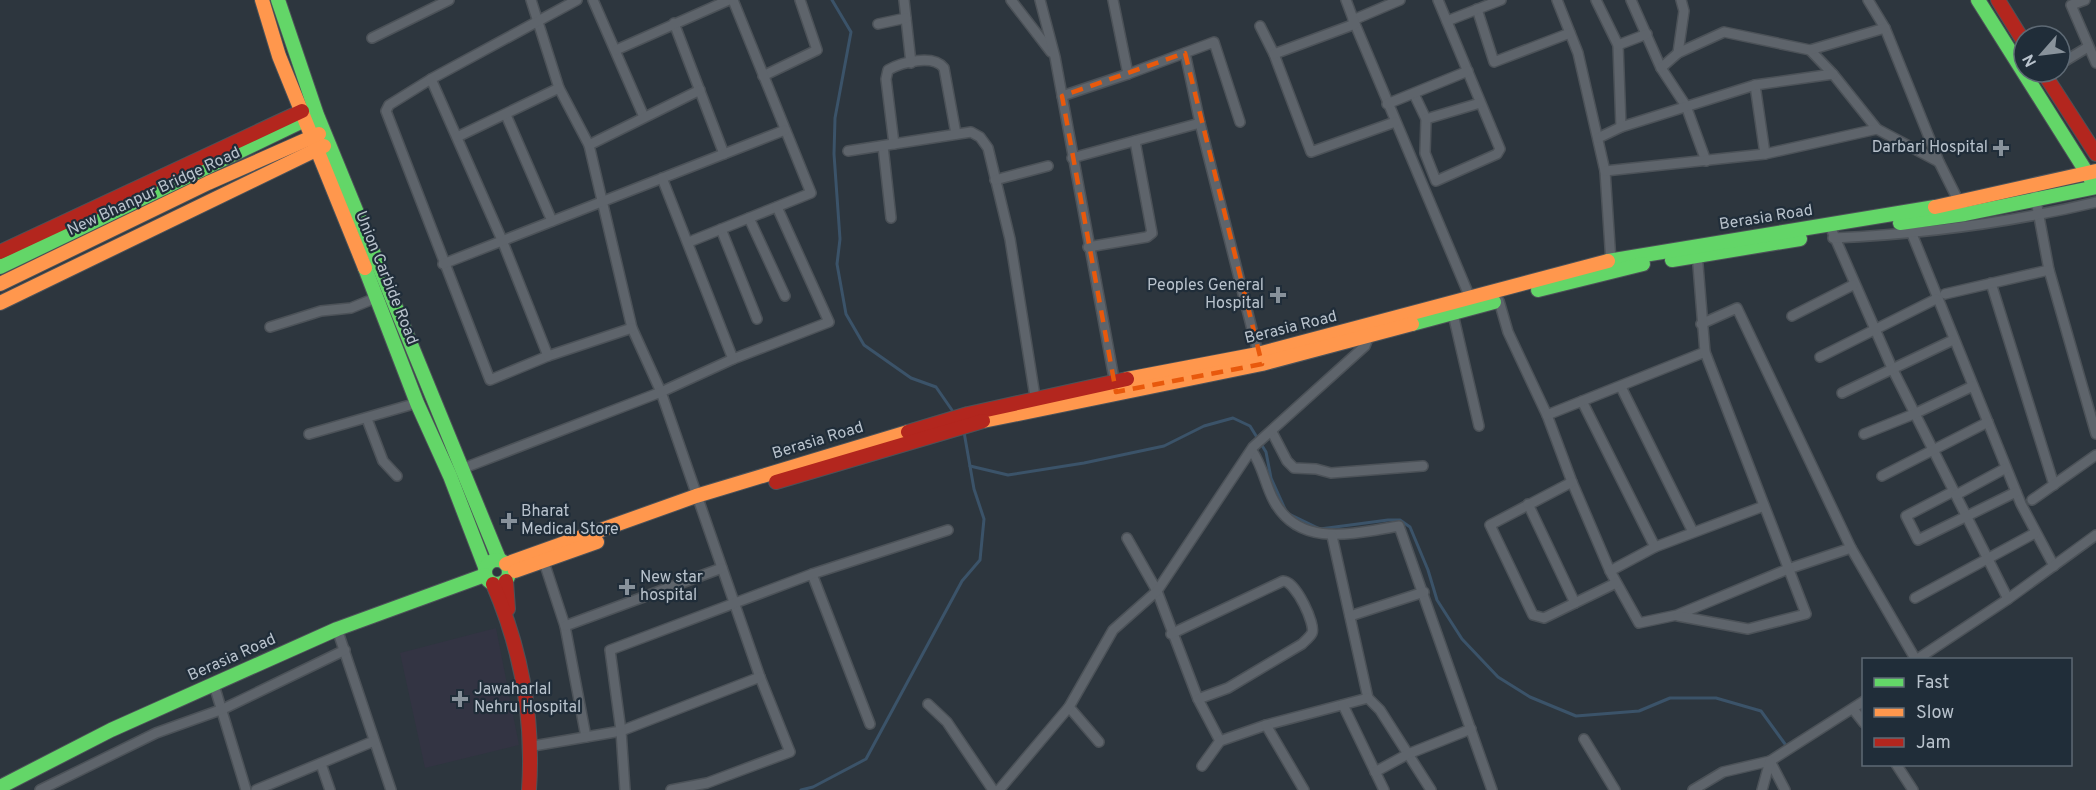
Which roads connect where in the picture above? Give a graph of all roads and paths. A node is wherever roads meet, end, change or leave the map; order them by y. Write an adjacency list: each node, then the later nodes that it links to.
1 (262, 0): 66 (main road, Union Carbide Road)
2 (278, 0): 66 (main road, Union Carbide Road)
3 (450, 0): 39 (street)
4 (531, 0): 27 (street)
5 (577, 0): 27 (street)
6 (593, 0): 42 (street)
7 (731, 0): 30 (street); 55 (street)
8 (800, 0): 55 (street)
9 (904, 0): 26 (street)
10 (1011, 0): 47 (street)
11 (1040, 0): 47 (street)
12 (1113, 0): 53 (street)
13 (1346, 0): 29 (street)
14 (1438, 0): 28 (street)
15 (1501, 0): 25 (street)
16 (1557, 0): 37 (street)
17 (1596, 0): 40 (street)
18 (1631, 0): 38 (street)
19 (1681, 0): 45 (street)
20 (1868, 0): 35 (street)
21 (1978, 0): 36 (main road)
22 (1998, 0): 32 (main road)
23 (2085, 0): 41 (street)
24 (1396, 1): 29 (street)
25 (1477, 9): 28 (street); 37 (street)
26 (906, 18): 31 (street); 49 (street)
27 (537, 21): 56 (street); 59 (street)
28 (1448, 21): 52 (street)
29 (1354, 22): 46 (street); 64 (street)
30 (674, 23): 42 (street); 60 (street)
31 (878, 24)
32 (2013, 24)
33 (2012, 25): 36 (main road)
34 (1260, 26): 46 (street)
35 (1885, 28): 43 (street); 90 (street)
36 (1999, 32): 93 (main road)
37 (1570, 33): 78 (street)
38 (1647, 34): 40 (street); 51 (street)
39 (372, 38)
40 (1618, 45): 73 (street)
41 (2088, 47): 48 (street); 50 (street)
42 (616, 50): 68 (street)
43 (1810, 50): 45 (street); 54 (street)
44 (1185, 53): 53 (street); 70 (street); 72 (street)
45 (1678, 53): 51 (street)
46 (1274, 54): 71 (street)
47 (1055, 57): 62 (street)
48 (2072, 57)
49 (911, 63): 76 (street); 81 (street)
50 (2096, 63)
51 (1661, 68): 65 (street)
52 (1468, 71): 61 (street); 63 (street)
53 (1128, 74): 62 (street)
54 (1833, 74): 58 (street); 74 (street)
55 (764, 76): 75 (street)
56 (431, 79): 77 (street); 116 (street)
57 (2052, 84): 85 (main road)
58 (1755, 85): 65 (street); 87 (street)
59 (559, 88): 67 (street); 82 (street)
60 (700, 90): 68 (street); 86 (street)
61 (1414, 94): 64 (street); 69 (street)
62 (1062, 96): 88 (street)
63 (1480, 103): 69 (street); 96 (street)
64 (1387, 104): 71 (street)
65 (1686, 106): 73 (street); 89 (street)
66 (309, 113): 79 (main road, Union Carbide Road); 115 (main road); 118 (main road, New Bhanpur Bridge Road)
67 (506, 115): 77 (street); 107 (street)
68 (644, 117): 82 (street)
69 (1426, 119): 96 (street)
70 (1240, 122)
71 (1395, 122): 97 (street)
72 (1200, 123): 80 (street); 132 (street)
73 (1621, 127): 78 (street)
74 (1877, 129): 87 (street); 90 (street)
75 (786, 130): 86 (street); 102 (street)
76 (956, 134): 81 (street); 95 (street)
77 (457, 137): 111 (street)
78 (1598, 138): 92 (street)
79 (320, 141): 121 (main road, New Bhanpur Bridge Road); 124 (main road, Union Carbide Road); 127 (main road); 167 (main road, Union Carbide Road)
80 (1135, 141): 88 (street); 113 (street)
81 (894, 144): 83 (street)
82 (589, 145): 101 (street)
83 (883, 146): 84 (street); 106 (street)
84 (848, 151)
85 (2095, 152)
86 (724, 154): 94 (street)
87 (1765, 154): 89 (street)
88 (1072, 158): 113 (street)
89 (1706, 161): 92 (street)
90 (1939, 162): 103 (street)
91 (1047, 166): 95 (street)
92 (1605, 171): 117 (street)
93 (2092, 172): 98 (main road); 99 (main road, Berasia Road)
94 (662, 178): 101 (street); 112 (street)
95 (995, 180): 153 (street)
96 (1436, 181): 97 (street)
97 (1424, 187): 128 (street)
98 (2096, 188): 99 (main road, Berasia Road)
99 (2035, 193): 103 (main road, Berasia Road); 104 (street)
100 (2096, 202): 104 (street)
101 (601, 203): 107 (street); 136 (street)
102 (777, 207): 105 (street); 143 (street)
103 (1963, 208): 109 (main road, Berasia Road)
104 (2039, 216): 110 (street); 119 (street)
105 (749, 218): 108 (street); 123 (street)
106 (891, 218)
107 (552, 221): 111 (street)
108 (721, 230): 112 (street); 131 (street)
109 (1831, 232): 110 (street); 114 (main road, Berasia Road); 122 (street)
110 (1912, 234): 125 (street)
111 (502, 240): 116 (street); 141 (street)
112 (689, 242): 143 (street)
113 (1088, 247): 147 (street)
114 (1697, 250): 117 (main road, Berasia Road); 134 (street)
115 (0, 252)
116 (443, 264): 141 (street)
117 (1612, 265): 126 (main road, Berasia Road); 128 (main road, Berasia Road)
118 (0, 267)
119 (2049, 270): 120 (street); 161 (street)
120 (1990, 283): 125 (street); 172 (street)
121 (0, 284)
122 (1853, 285): 130 (street); 137 (street)
123 (784, 296)
124 (378, 297): 135 (street); 152 (main road, Union Carbide Road)
125 (1940, 297): 137 (street); 139 (street)
126 (1499, 300): 128 (main road, Berasia Road); 155 (street)
127 (0, 303)
128 (1471, 303): 129 (main road, Berasia Road); 144 (main road, Berasia Road)
129 (1453, 314): 138 (main road, Berasia Road); 158 (street)
130 (1792, 316)
131 (758, 319)
132 (1248, 319): 133 (street); 144 (street)
133 (1236, 321)
134 (1701, 324): 140 (street); 187 (street)
135 (270, 327)
136 (632, 328): 141 (street); 149 (street)
137 (1873, 329): 142 (street); 145 (street)
138 (1369, 336): 144 (main road, Berasia Road); 162 (street)
139 (1953, 340): 145 (street); 146 (street)
140 (1705, 352): 148 (street); 178 (street)
141 (548, 356)
142 (1820, 357)
143 (733, 359): 149 (street)
144 (1260, 359): 147 (main road, Berasia Road)
145 (1892, 368): 150 (street); 154 (street)
146 (1973, 386): 154 (street); 157 (street)
147 (1115, 387): 153 (main road, Berasia Road)
148 (1621, 387): 151 (street); 181 (street)
149 (661, 392): 167 (street); 176 (street)
150 (1842, 393)
151 (1582, 401): 155 (street); 186 (street)
152 (417, 403): 156 (street); 194 (main road, Union Carbide Road)
153 (1036, 403): 176 (main road, Berasia Road)
154 (1914, 414): 160 (street); 164 (street)
155 (1547, 415): 171 (street)
156 (368, 419): 159 (street); 169 (street)
157 (1988, 422): 164 (street); 168 (street)
158 (1479, 426)
159 (309, 434)
160 (1864, 434)
161 (2096, 434)
162 (1269, 435): 163 (street); 166 (street)
163 (1252, 449): 183 (street); 197 (street)
164 (1933, 451): 170 (street); 174 (street)
165 (2096, 455): 172 (street)
166 (1423, 466)
167 (464, 468): 194 (main road, Union Carbide Road)
168 (2006, 468): 173 (street); 174 (street)
169 (397, 476)
170 (1882, 476)
171 (1572, 482): 177 (street); 193 (street)
172 (2054, 485): 175 (street)
173 (2016, 492): 179 (street); 182 (street)
174 (1955, 493): 179 (street); 179 (street)
175 (2032, 500)
176 (698, 501): 189 (main road, Berasia Road); 191 (street); 194 (main road, Berasia Road)
177 (1528, 504): 201 (street); 201 (street)
178 (1764, 506): 181 (street); 192 (street)
179 (1966, 516): 188 (street)
180 (948, 530): 195 (street)
181 (1693, 532): 186 (street)
182 (2035, 533): 188 (street); 190 (street)
183 (1332, 536): 198 (street); 204 (street)
184 (2096, 536): 190 (street)
185 (1127, 538): 197 (street)
186 (1655, 547): 193 (street)
187 (1851, 548): 192 (street); 209 (street)
188 (1988, 559): 199 (street); 200 (street)
189 (544, 562): 194 (main road, Berasia Road); 205 (street)
190 (2054, 566): 200 (street)
191 (722, 568): 202 (street); 205 (street)
192 (1788, 569): 203 (street); 203 (street)
193 (1610, 571): 196 (street)
194 (498, 572): 206 (main road, Berasia Road); 231 (main road)
195 (812, 574): 202 (street); 222 (street)
196 (1616, 583): 201 (street); 203 (street)
197 (1157, 591): 207 (street); 218 (street)
198 (1424, 592): 204 (street); 224 (street)
199 (1915, 598)
200 (2008, 599): 210 (street)
201 (1575, 603)
202 (734, 604): 211 (street); 225 (street)
203 (1677, 615)
204 (1350, 616): 213 (street)
205 (565, 626): 226 (street)
206 (337, 629): 208 (street); 212 (main road, Berasia Road)
207 (1171, 634): 214 (street); 214 (street)
208 (345, 650): 219 (street); 228 (street)
209 (1915, 658)
210 (1919, 658)
211 (760, 677): 225 (street); 239 (street)
212 (214, 685): 219 (street); 238 (main road, Berasia Road)
213 (1368, 698): 217 (street); 232 (street)
214 (1198, 699): 229 (street)
215 (1862, 702): 220 (street)
216 (928, 704): 248 (street)
217 (1343, 705): 223 (street); 237 (street)
218 (1069, 707): 230 (street); 249 (street)
219 (223, 709): 240 (street); 241 (street)
220 (1853, 710): 221 (street); 233 (street)
221 (1862, 722)
222 (870, 724)
223 (1266, 725): 229 (street); 250 (street)
224 (1471, 729): 232 (street); 253 (street)
225 (621, 731): 226 (street); 246 (street)
226 (586, 737): 231 (street)
227 (1584, 739): 254 (street)
228 (374, 741): 234 (street); 244 (street)
229 (1220, 741): 235 (street)
230 (1099, 742)
231 (533, 746): 245 (main road)
232 (1408, 754): 237 (street); 252 (street)
233 (1770, 761): 255 (street); 256 (street); 257 (street)
234 (321, 764): 242 (street); 243 (street)
235 (1202, 766)
236 (1897, 766): 258 (street)
237 (1375, 772): 251 (street)
238 (9, 785)
239 (708, 786): 247 (street)
240 (40, 790)
241 (246, 790)
242 (256, 790)
243 (330, 790)
244 (391, 790)
245 (529, 790)
246 (626, 790)
247 (671, 790)
248 (993, 790)
249 (999, 790)
250 (1304, 790)
251 (1384, 790)
252 (1431, 790)
253 (1492, 790)
254 (1615, 790)
255 (1694, 790)
256 (1762, 790)
257 (1785, 790)
258 (1913, 790)

